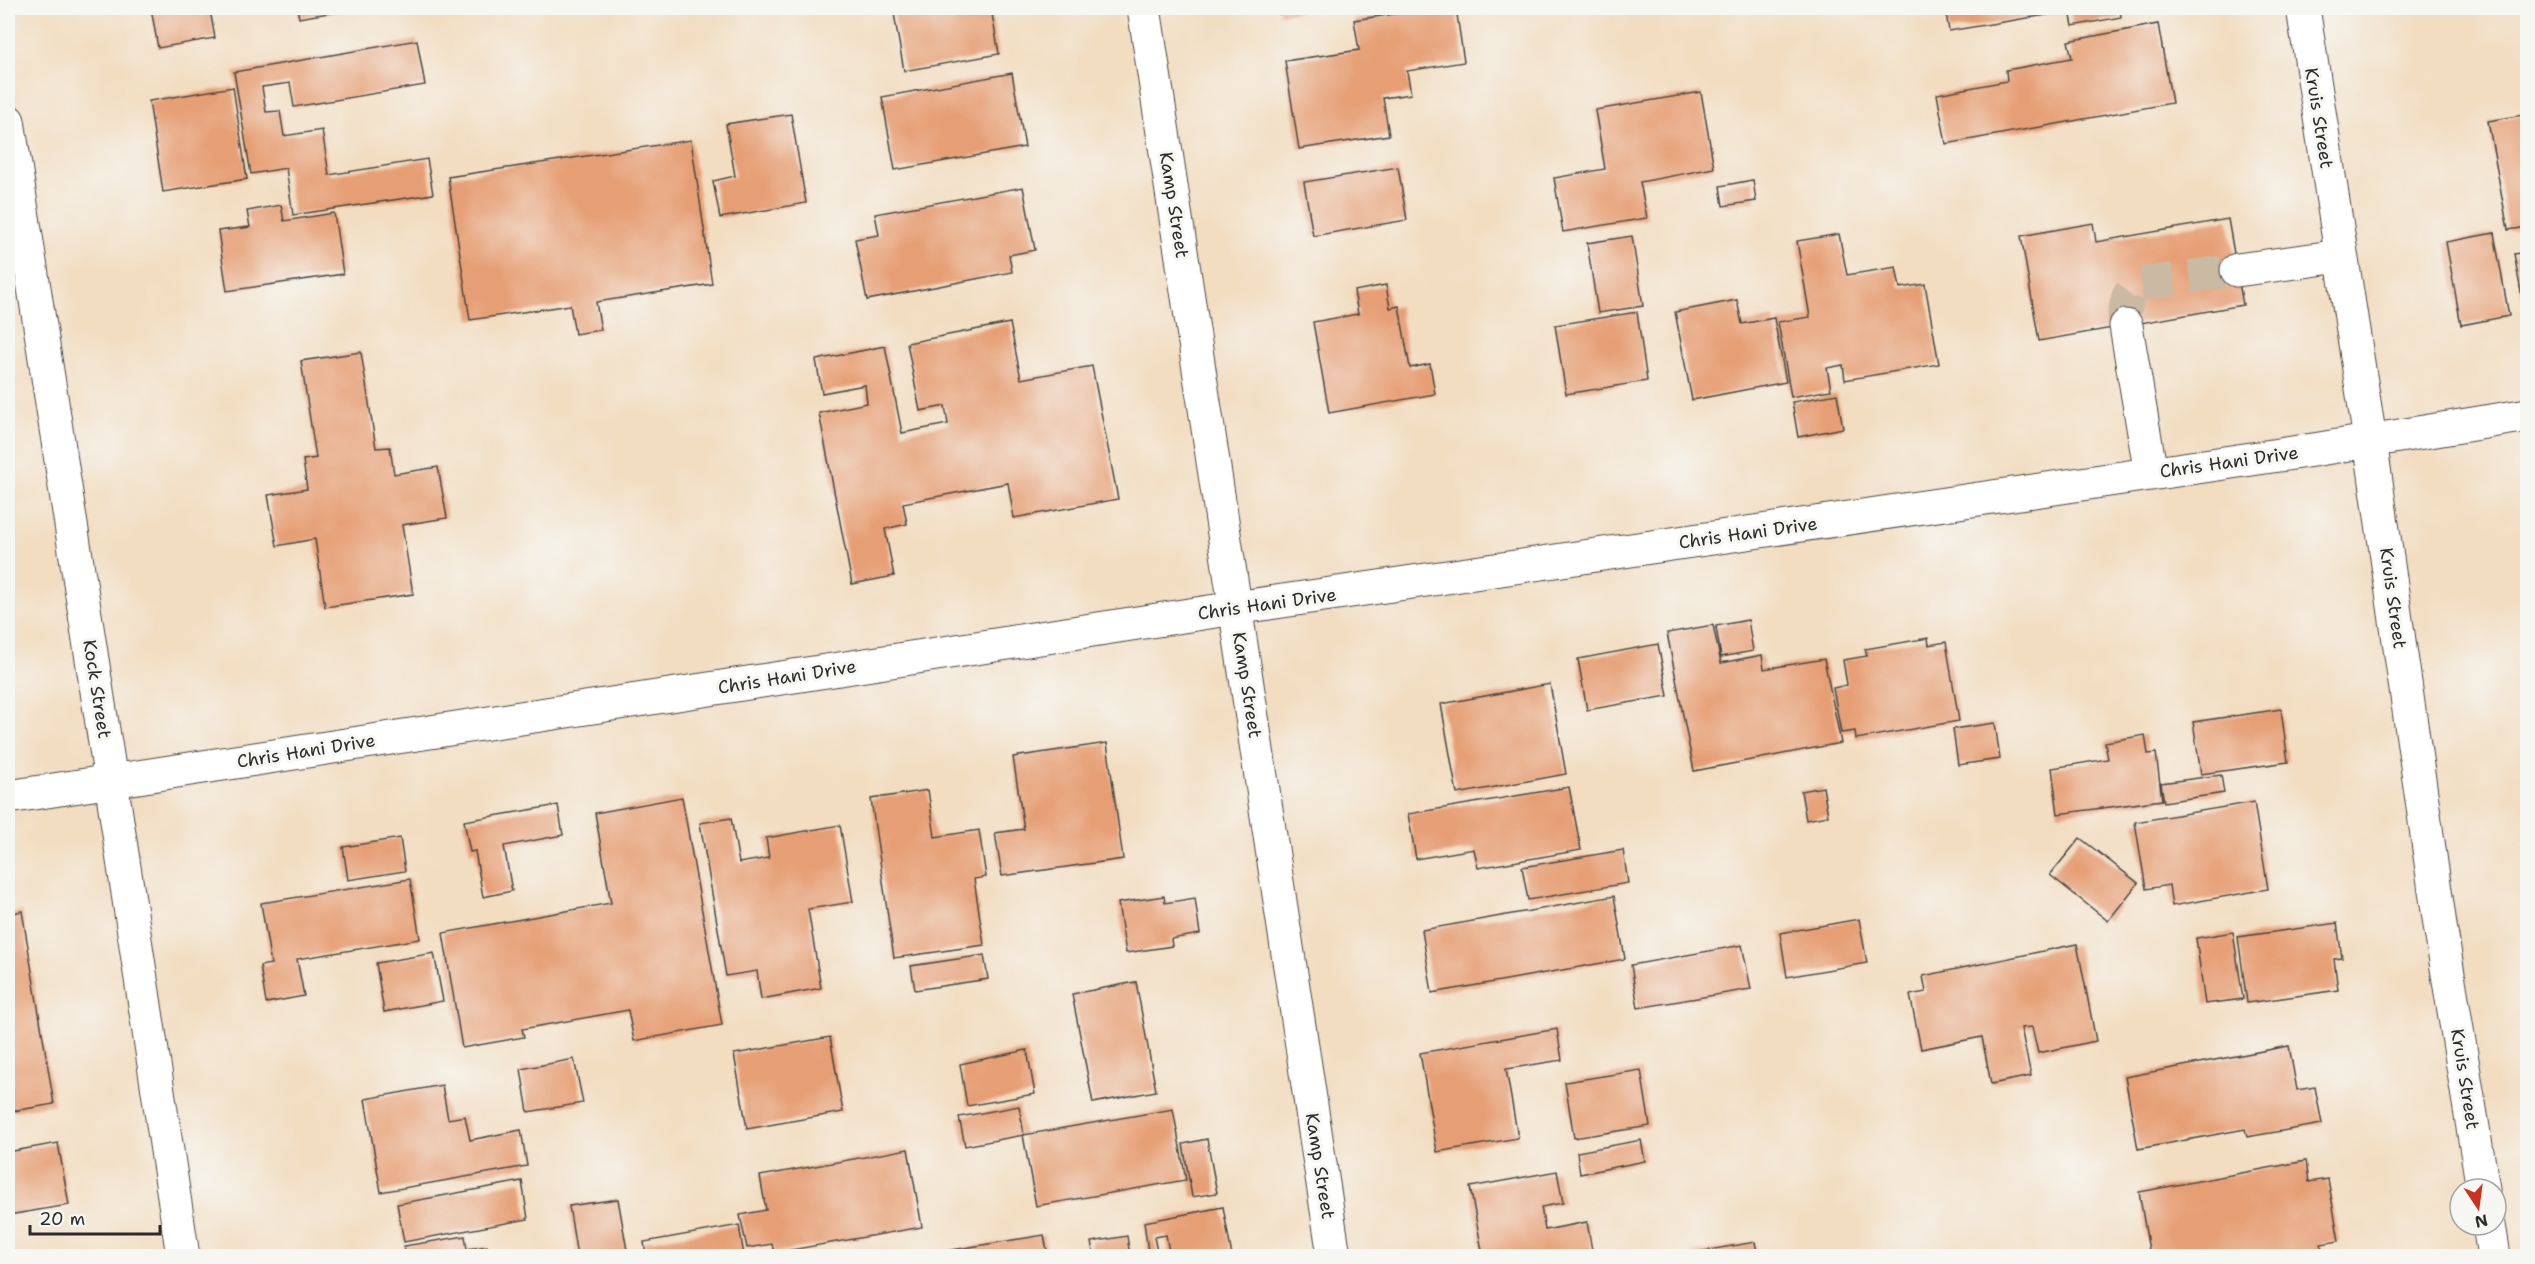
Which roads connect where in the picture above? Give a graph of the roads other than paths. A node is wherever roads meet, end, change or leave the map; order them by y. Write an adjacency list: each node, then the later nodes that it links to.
1 (1143, 8): 10 (street, Kamp Street)
2 (2303, 8): 4 (street, Kruis Street)
3 (8, 121): 11 (street, Kock Street)
4 (2340, 256): 5 (street); 8 (street, Kruis Street)
5 (2237, 270)
6 (2126, 326): 9 (street)
7 (2528, 415): 8 (street, Chris Hani Drive)
8 (2370, 440): 9 (street, Chris Hani Drive); 13 (street, Kruis Street)
9 (2151, 474): 10 (street, Chris Hani Drive)
10 (1235, 608): 11 (street, Chris Hani Drive); 16 (street, Kamp Street)
11 (111, 781): 12 (street, Chris Hani Drive); 15 (street, Kock Street)
12 (8, 797)
13 (2481, 1177)
14 (2491, 1237): 17 (street)
15 (183, 1257)
16 (1334, 1257)
17 (2494, 1257)

